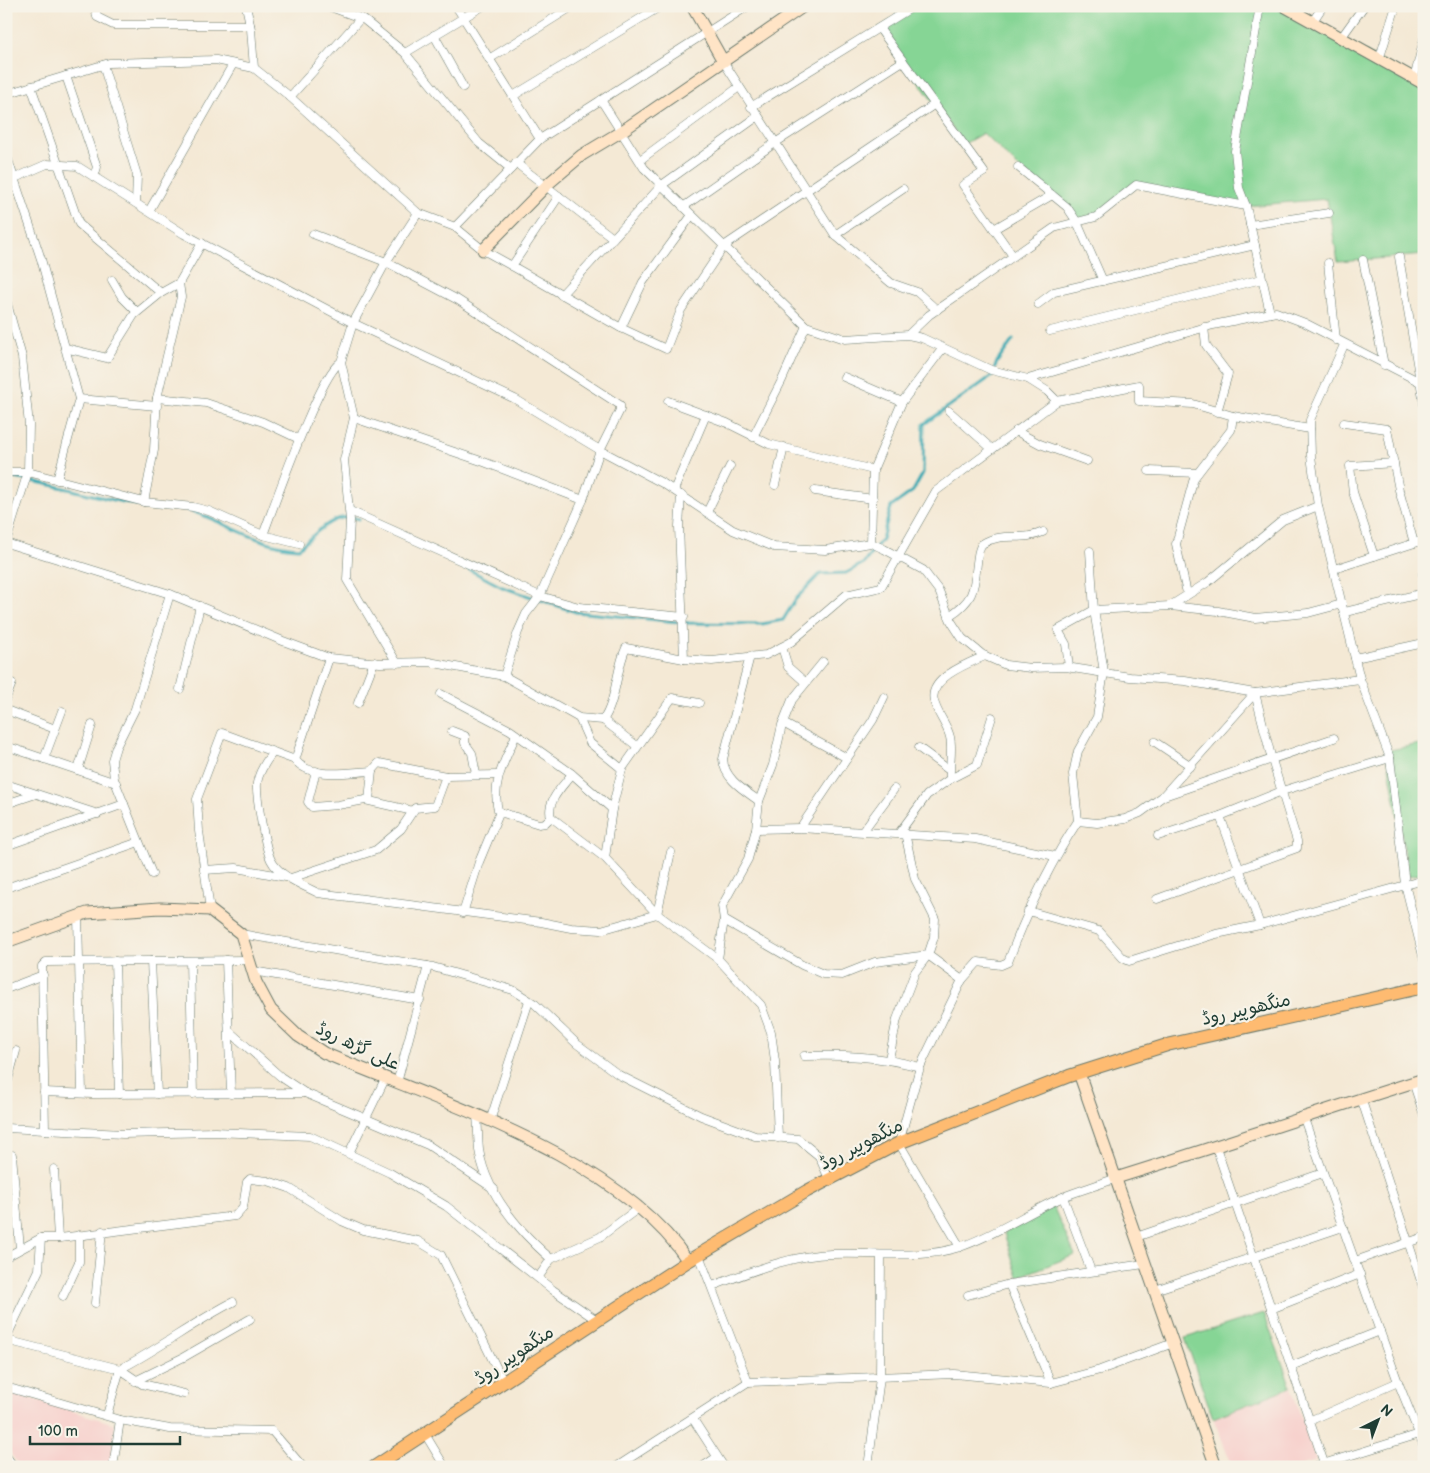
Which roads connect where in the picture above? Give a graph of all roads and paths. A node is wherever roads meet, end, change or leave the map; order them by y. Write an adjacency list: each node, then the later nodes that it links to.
1 (95, 6): 21 (street)
2 (246, 6): 21 (street)
3 (328, 6): 17 (street)
4 (456, 6): 19 (street)
5 (483, 6): 19 (street)
6 (573, 6): 28 (street)
7 (661, 6): 41 (street)
8 (692, 6): 23 (street)
9 (748, 6): 23 (street)
10 (804, 6): 30 (street)
11 (914, 6): 22 (street)
12 (1260, 6): 64 (street)
13 (1284, 6): 20 (street)
14 (1323, 6): 20 (street)
15 (1364, 6): 25 (street)
16 (1396, 6): 29 (street)
17 (343, 9): 18 (street)
18 (360, 18): 27 (street); 42 (street)
19 (463, 18): 24 (street); 28 (street)
20 (1313, 21): 25 (street)
21 (250, 25): 34 (street)
22 (879, 28): 31 (street); 45 (street)
23 (707, 32): 30 (street); 43 (street)
24 (434, 35): 27 (street); 38 (street)
25 (1341, 38): 29 (street)
26 (1424, 39): 36 (street)
27 (405, 53): 53 (street)
28 (489, 59): 41 (street)
29 (1379, 60): 36 (street)
30 (723, 61): 39 (street); 47 (street)
31 (903, 61): 44 (street); 49 (street)
32 (233, 64): 33 (street); 34 (street); 66 (street)
33 (103, 65): 35 (street); 63 (street)
34 (254, 68): 42 (street)
35 (66, 76): 37 (street); 55 (street)
36 (1419, 82)
37 (31, 86): 40 (street); 52 (street)
38 (464, 87)
39 (739, 87): 45 (street); 51 (street)
40 (6, 94)
41 (513, 96): 48 (street)
42 (290, 97): 68 (street)
43 (601, 100): 47 (street); 48 (street)
44 (934, 104): 60 (street); 73 (street)
45 (751, 108): 46 (street)
46 (757, 117): 49 (street); 57 (street)
47 (622, 131): 51 (street); 58 (street)
48 (540, 139): 53 (street)
49 (775, 144): 60 (street); 65 (street)
50 (6, 154): 56 (street)
51 (640, 160): 57 (street)
52 (58, 165): 55 (street); 56 (street); 91 (street)
53 (513, 166): 58 (street); 72 (street)
54 (1018, 167): 61 (street)
55 (94, 177): 63 (street)
56 (15, 178): 106 (street)
57 (662, 185): 65 (street); 76 (street)
58 (546, 187): 62 (street); 80 (street)
59 (903, 189): 75 (street)
60 (807, 192): 75 (street); 79 (street)
61 (1052, 195): 70 (street); 73 (street)
62 (558, 196): 76 (street); 86 (street)
63 (136, 204): 66 (street)
64 (1246, 206): 70 (street); 71 (street)
65 (683, 207): 69 (street)
66 (149, 211): 77 (street)
67 (1330, 213): 71 (street)
68 (418, 214): 72 (street); 84 (street)
69 (692, 215): 79 (street); 101 (street)
70 (1077, 222): 81 (street); 89 (street)
71 (1250, 225): 78 (street)
72 (456, 227): 80 (street)
73 (994, 229): 81 (street)
74 (313, 234): 84 (street)
75 (835, 235): 95 (street)
76 (613, 238): 92 (street)
77 (202, 243): 90 (street); 98 (street)
78 (1254, 244): 87 (street); 89 (street)
79 (724, 246): 99 (street); 101 (street)
80 (484, 250): 86 (street)
81 (1013, 256): 95 (street)
82 (1399, 257): 112 (street)
83 (1363, 260): 109 (street)
84 (386, 262): 98 (street); 131 (street)
85 (1328, 263): 104 (street)
86 (512, 266): 92 (street)
87 (1262, 278): 97 (street); 102 (street)
88 (112, 280): 96 (street)
89 (1103, 281): 94 (street)
90 (179, 284): 91 (street); 116 (street)
91 (161, 293): 96 (street)
92 (561, 295): 101 (street)
93 (6, 300): 139 (street)
94 (1038, 304)
95 (937, 310): 103 (street)
96 (137, 312): 106 (street)
97 (1270, 313): 100 (street); 104 (street)
98 (353, 322): 108 (street); 131 (street)
99 (806, 326): 103 (street); 127 (street)
100 (1204, 327): 111 (street); 120 (street)
101 (622, 328)
102 (1050, 330)
103 (908, 336): 107 (street)
104 (1336, 340): 105 (street)
105 (1344, 345): 109 (street); 125 (street)
106 (65, 348): 113 (street)
107 (944, 348): 111 (street); 117 (street)
108 (341, 362): 123 (street); 128 (street)
109 (1384, 365): 112 (street)
110 (844, 377): 117 (street)
111 (1028, 379): 115 (street)
112 (1422, 382): 118 (street)
113 (79, 399): 116 (street); 140 (street)
114 (668, 401): 121 (street)
115 (1056, 401): 120 (street); 126 (street)
116 (157, 402): 128 (street); 146 (street)
117 (902, 402): 135 (street)
118 (1424, 404)
119 (949, 411): 130 (street)
120 (1217, 412): 122 (street)
121 (706, 415): 127 (street); 143 (street)
122 (1233, 416): 125 (street); 138 (street)
123 (354, 418): 145 (street); 149 (street)
124 (1344, 422): 133 (street)
125 (1310, 429): 147 (street)
126 (1016, 431): 130 (street); 132 (street)
127 (753, 437): 129 (street)
128 (299, 439): 151 (street)
129 (784, 447): 135 (street); 141 (street)
130 (992, 449): 158 (street)
131 (600, 450): 143 (street); 145 (street)
132 (1087, 461)
133 (1394, 463): 156 (street); 159 (street)
134 (730, 466): 148 (street)
135 (873, 470): 144 (street)
136 (1149, 470): 138 (street)
137 (6, 472): 139 (street)
138 (1197, 473): 161 (street)
139 (27, 476): 140 (street); 153 (street)
140 (57, 480): 146 (street)
141 (776, 485)
142 (815, 491): 144 (street)
143 (677, 493): 148 (street); 171 (street)
144 (873, 499): 155 (street)
145 (583, 500): 164 (street)
146 (144, 502): 151 (street)
147 (1318, 506): 160 (street); 167 (street)
148 (707, 512): 155 (street)
149 (350, 515): 164 (street); 181 (street)
150 (1043, 532): 170 (street)
151 (263, 535): 154 (street)
152 (1424, 540): 156 (street)
153 (6, 543): 163 (street)
154 (299, 544)
155 (873, 544): 158 (street)
156 (1414, 544): 159 (street)
157 (1090, 551): 168 (street)
158 (898, 556): 170 (street); 173 (street)
159 (1374, 556): 160 (street)
160 (1334, 569): 165 (street)
161 (1186, 589)
162 (1424, 593): 169 (street)
163 (170, 594): 166 (street); 227 (street)
164 (538, 599): 171 (street); 184 (street)
165 (1342, 604): 167 (street); 169 (street)
166 (200, 606): 176 (street); 188 (street)
167 (1170, 606): 168 (street)
168 (1094, 610): 182 (street); 183 (street)
169 (1345, 612): 177 (street)
170 (949, 616): 175 (street)
171 (684, 621): 178 (street)
172 (1424, 643): 177 (street)
173 (782, 647): 174 (street); 186 (street)
174 (750, 656): 178 (street); 234 (street)
175 (985, 656): 182 (street); 219 (street)
176 (329, 658): 179 (street); 214 (street)
177 (1355, 658): 185 (street)
178 (684, 659): 199 (street)
179 (374, 662): 181 (street); 193 (street)
180 (823, 662): 186 (street)
181 (397, 663): 184 (street)
182 (1069, 667): 183 (street)
183 (1104, 672): 189 (street); 243 (street)
184 (504, 676): 198 (street)
185 (1360, 679): 189 (street); 212 (street)
186 (805, 682): 200 (street)
187 (12, 683): 192 (street)
188 (180, 689)
189 (1255, 693): 215 (street); 216 (street)
190 (441, 694): 204 (street)
191 (884, 697): 211 (street)
192 (6, 698)
193 (358, 703)
194 (699, 703): 208 (street)
195 (6, 710): 202 (street)
196 (62, 711): 202 (street)
197 (992, 717): 226 (street)
198 (579, 718): 199 (street); 217 (street)
199 (602, 720): 208 (street)
200 (783, 723): 211 (street); 234 (street)
201 (92, 725): 218 (street)
202 (55, 729): 213 (street)
203 (452, 731): 222 (street)
204 (516, 734): 223 (street); 224 (street)
205 (1334, 738): 215 (street)
206 (1155, 742): 216 (street)
207 (6, 746): 213 (street)
208 (637, 746): 217 (street)
209 (919, 748): 219 (street)
210 (273, 752): 214 (street); 254 (street); 257 (street)
211 (847, 758): 244 (street)
212 (1390, 758): 230 (street); 259 (street)
213 (44, 759): 218 (street)
214 (295, 760): 220 (street)
215 (1272, 760): 230 (street); 232 (street)
216 (1191, 766): 232 (street)
217 (622, 769): 237 (street)
218 (78, 770): 227 (street)
219 (950, 770): 226 (street)
220 (316, 771): 221 (street); 233 (street)
221 (372, 771): 225 (street); 233 (street)
222 (476, 774): 224 (street); 225 (street)
223 (572, 774): 237 (street); 242 (street)
224 (498, 775): 240 (street)
225 (446, 776): 238 (street)
226 (950, 779): 247 (street)
227 (116, 783): 236 (street)
228 (6, 784): 231 (street)
229 (894, 789): 246 (street)
230 (1282, 791): 241 (street); 255 (street)
231 (36, 794): 235 (street); 239 (street)
232 (1162, 797): 243 (street)
233 (369, 800): 238 (street)
234 (759, 801): 245 (street)
235 (6, 804)
236 (124, 804): 239 (street); 249 (street)
237 (612, 808): 253 (street)
238 (413, 811): 257 (street)
239 (98, 814): 250 (street)
240 (499, 814): 242 (street); 264 (street)
241 (1220, 816): 248 (street); 255 (street)
242 (551, 817): 253 (street)
243 (1078, 821): 252 (street)
244 (800, 828): 245 (street); 246 (street)
245 (756, 829): 267 (street)
246 (863, 831): 247 (street)
247 (902, 833): 252 (street); 271 (street)
248 (1158, 836)
249 (139, 842): 256 (street); 260 (street)
250 (6, 846)
251 (672, 852): 265 (street)
252 (1054, 856): 263 (street)
253 (605, 858): 265 (street)
254 (204, 870): 257 (street); 262 (street)
255 (1241, 870): 261 (street); 268 (street)
256 (152, 874)
257 (291, 878): 264 (street)
258 (1424, 880): 259 (street)
259 (1405, 884): 268 (street); 275 (street)
260 (6, 888)
261 (1157, 899)
262 (210, 910): 266 (street); 269 (street)
263 (1028, 911): 268 (street); 282 (street)
264 (463, 913): 265 (street)
265 (657, 914): 272 (street)
266 (78, 916): 270 (street); 278 (street)
267 (724, 920): 271 (street); 272 (street)
268 (1260, 925)
269 (241, 934): 279 (street, علی گڑھ روڈ); 280 (street)
270 (6, 942)
271 (928, 955): 282 (street); 290 (street)
272 (718, 959): 312 (street)
273 (190, 960): 274 (street); 277 (street); 302 (street)
274 (226, 960): 279 (street); 287 (street)
275 (1424, 960)
276 (115, 961): 277 (street); 278 (street); 300 (street)
277 (151, 961): 301 (street)
278 (79, 962): 281 (street); 298 (street)
279 (251, 965): 285 (street); 293 (street, علی گڑھ روڈ)
280 (428, 966): 285 (street); 286 (street)
281 (43, 975): 284 (street); 297 (street)
282 (962, 980): 291 (street)
283 (1424, 987): 292 (main road, منگھوپیر روڈ)
284 (6, 989)
285 (420, 1000): 295 (street)
286 (529, 1001): 309 (street); 312 (street)
287 (229, 1031): 299 (street); 303 (street)
288 (16, 1051): 296 (street)
289 (804, 1056): 290 (street)
290 (889, 1058): 291 (street)
291 (920, 1067): 313 (street)
292 (1079, 1073): 313 (main road, منگھوپیر روڈ); 319 (street)
293 (385, 1079): 295 (street, علی گڑھ روڈ); 308 (street)
294 (1418, 1080): 304 (street); 306 (street)
295 (397, 1084): 305 (street, علی گڑھ روڈ)
296 (6, 1087)
297 (44, 1092): 298 (street); 311 (street)
298 (82, 1093): 300 (street)
299 (306, 1093): 303 (street); 308 (street)
300 (120, 1094): 301 (street)
301 (157, 1094): 302 (street)
302 (193, 1094): 303 (street)
303 (231, 1094)
304 (1361, 1098): 307 (street); 332 (street)
305 (477, 1115): 309 (street, علی گڑھ روڈ); 321 (street)
306 (1424, 1115)
307 (1302, 1116): 314 (street); 318 (street)
308 (366, 1118): 315 (street); 321 (street)
309 (490, 1121): 324 (street, علی گڑھ روڈ)
310 (6, 1128): 311 (street)
311 (45, 1130): 315 (street)
312 (778, 1138): 320 (street)
313 (899, 1143): 320 (main road, منگھوپیر روڈ); 333 (street)
314 (1216, 1148): 319 (street); 323 (street)
315 (349, 1153): 344 (street)
316 (12, 1155): 334 (street)
317 (54, 1169): 330 (street)
318 (1324, 1173): 323 (street); 325 (street)
319 (1116, 1178): 322 (street); 328 (street)
320 (830, 1179): 338 (main road, منگھوپیر روڈ)
321 (494, 1189): 337 (street)
322 (1063, 1197): 333 (street); 342 (street)
323 (1234, 1202): 328 (street); 339 (street)
324 (640, 1207): 337 (street); 338 (street, علی گڑھ روڈ)
325 (1343, 1228): 339 (street); 340 (street)
326 (102, 1232): 327 (street); 352 (street); 365 (street)
327 (79, 1236): 330 (street); 350 (street)
328 (1136, 1237): 341 (street)
329 (41, 1238): 330 (street); 334 (street); 357 (street)
330 (58, 1238)
331 (1424, 1238): 332 (street)
332 (1408, 1243): 340 (street); 348 (street)
333 (960, 1247): 335 (street)
334 (20, 1248): 336 (street)
335 (881, 1256): 346 (street); 361 (street)
336 (6, 1257)
337 (551, 1258): 344 (street)
338 (693, 1258): 346 (street); 355 (main road, منگھوپیر روڈ)
339 (1254, 1258): 347 (street); 353 (street)
340 (1355, 1261): 343 (street)
341 (1144, 1264): 342 (street); 347 (street)
342 (1092, 1271): 345 (street)
343 (1360, 1274): 353 (street); 356 (street)
344 (538, 1278): 355 (street)
345 (1009, 1284): 349 (street); 366 (street)
346 (712, 1286): 363 (street)
347 (1155, 1290): 358 (street)
348 (1424, 1290)
349 (968, 1295)
350 (63, 1296)
351 (234, 1302): 360 (street)
352 (94, 1303)
353 (1271, 1308): 359 (street)
354 (250, 1319): 362 (street)
355 (598, 1320): 365 (main road, منگھوپیر روڈ)
356 (1380, 1331): 359 (street); 364 (street)
357 (6, 1339): 360 (street)
358 (1173, 1343): 366 (street); 388 (street)
359 (1291, 1366): 372 (street)
360 (120, 1369): 362 (street); 369 (street)
361 (880, 1378): 363 (street); 366 (street); 387 (street)
362 (135, 1381): 368 (street)
363 (748, 1382): 370 (street)
364 (1398, 1382): 372 (street); 374 (street)
365 (504, 1383): 373 (main road, منگھوپیر روڈ)
366 (1051, 1383)
367 (6, 1387): 369 (street)
368 (184, 1394)
369 (107, 1415): 371 (street)
370 (693, 1419): 377 (street); 384 (street)
371 (120, 1420): 380 (street); 381 (street)
372 (1309, 1421): 378 (street)
373 (425, 1434): 382 (main road, منگھوپیر روڈ); 383 (street)
374 (1422, 1434): 375 (street); 378 (street)
375 (1424, 1446)
376 (6, 1456): 379 (street)
377 (718, 1457): 385 (street); 386 (street)
378 (1324, 1463): 389 (street)
379 (14, 1467)
380 (113, 1467)
381 (304, 1467)
382 (374, 1467)
383 (445, 1467)
384 (616, 1467)
385 (702, 1467)
386 (724, 1467)
387 (868, 1467)
388 (1216, 1467)
389 (1313, 1467)

